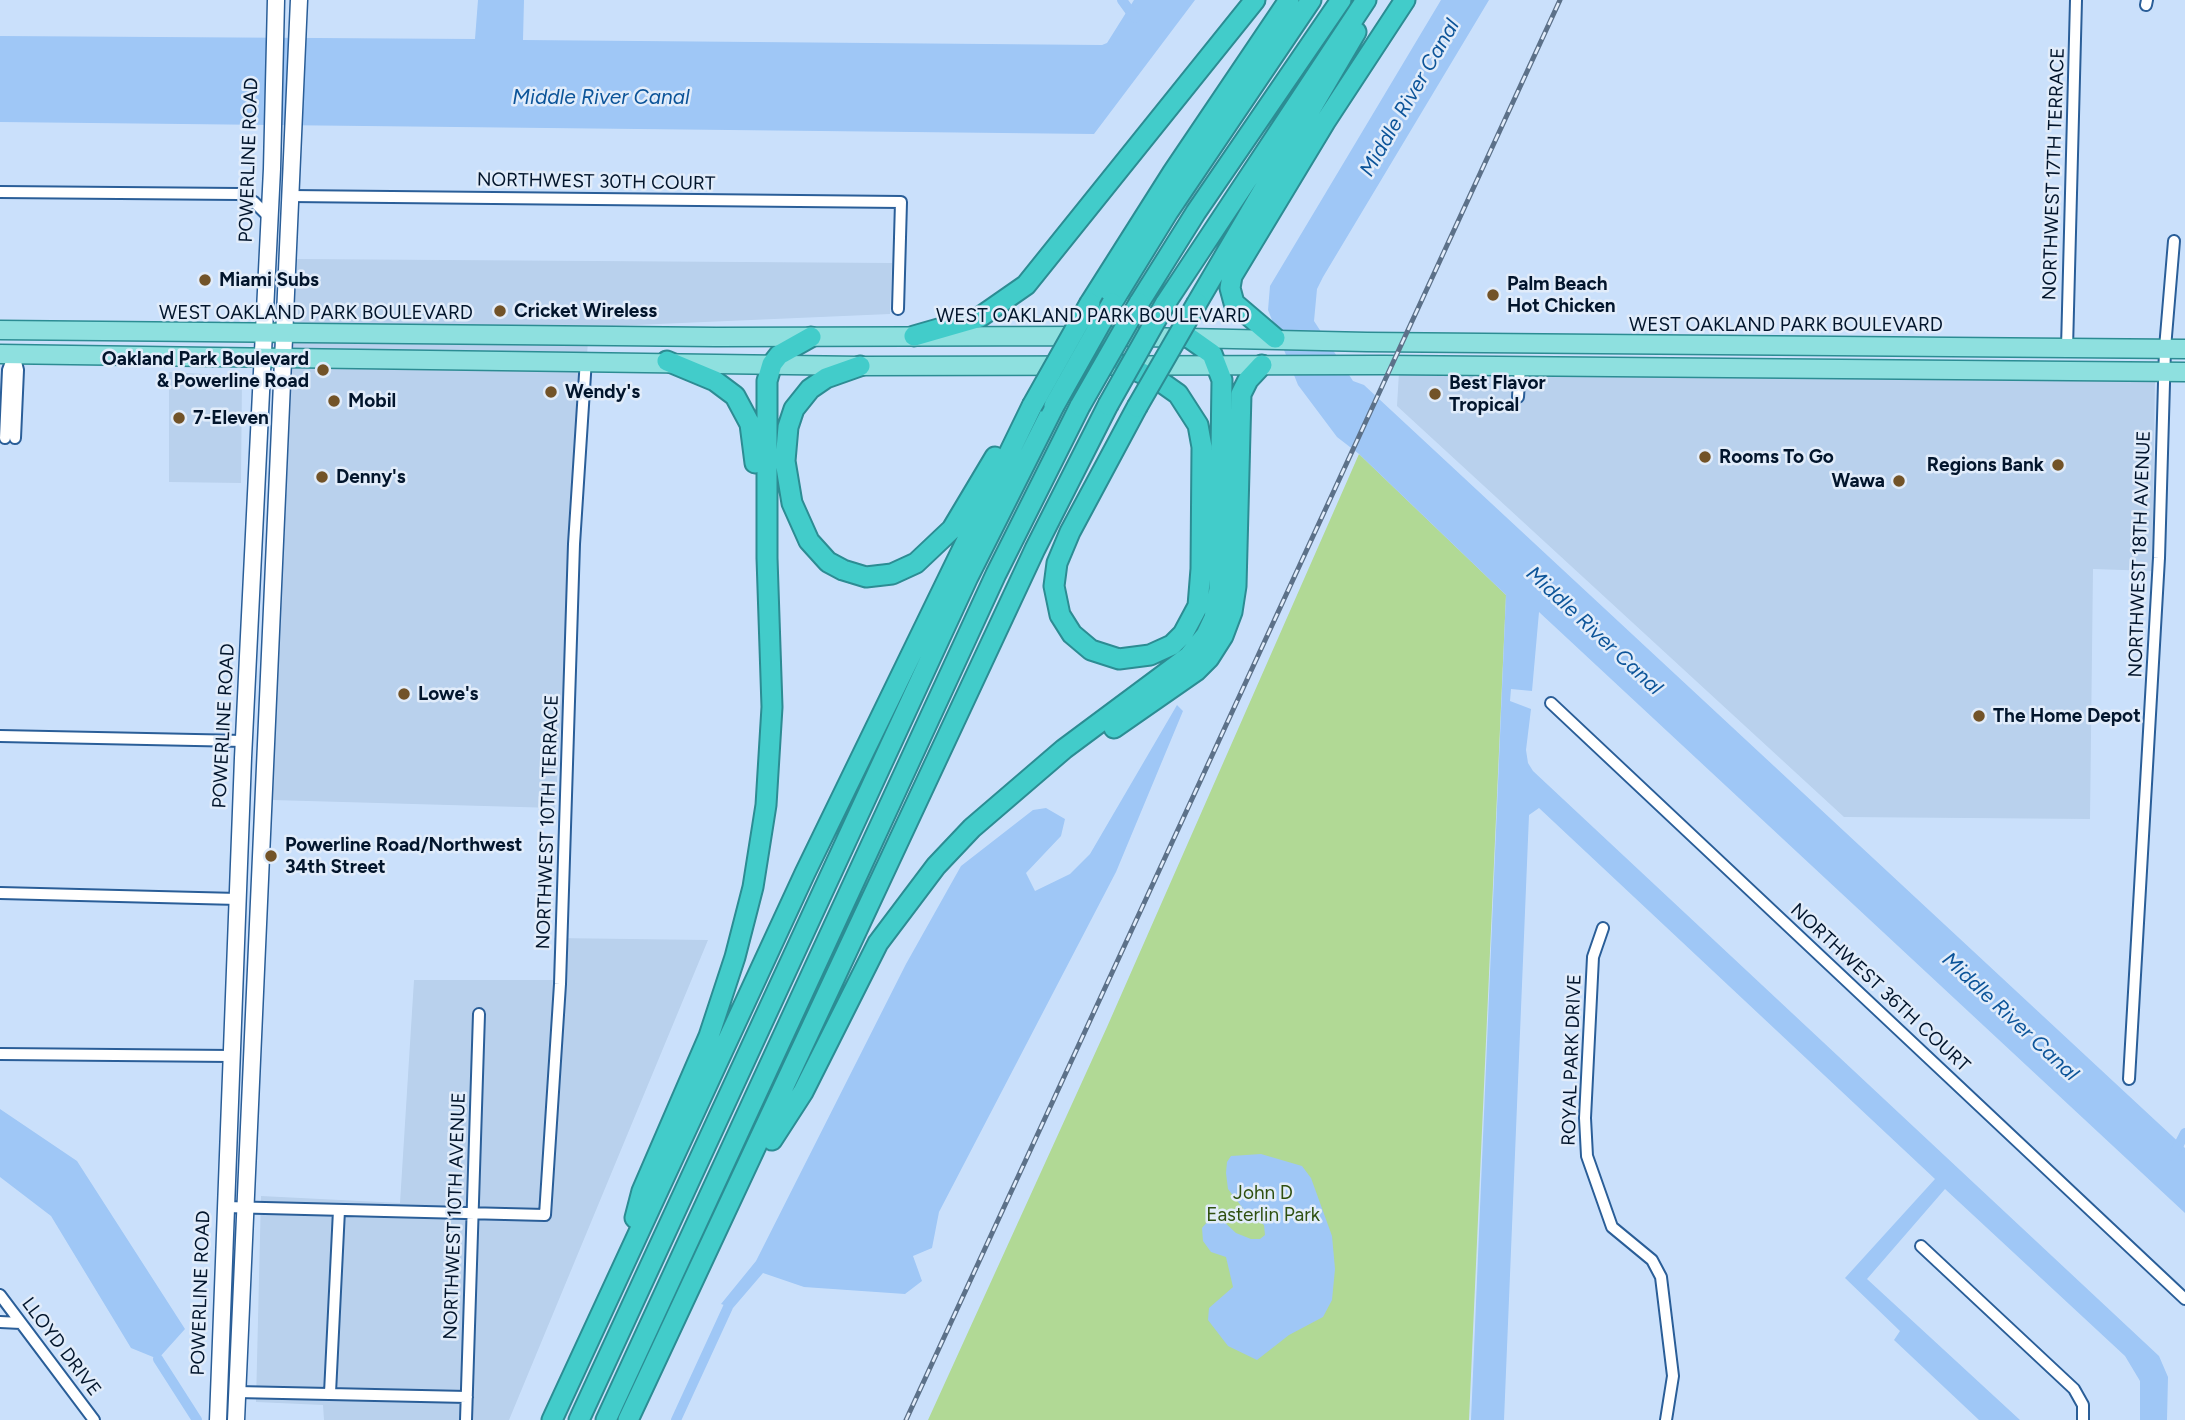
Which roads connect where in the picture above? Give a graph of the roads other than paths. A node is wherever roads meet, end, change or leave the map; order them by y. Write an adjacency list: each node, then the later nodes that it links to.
1 (276, 0): 13 (main road, POWERLINE ROAD)
2 (290, 0): 12 (main road)
3 (299, 0): 12 (main road, POWERLINE ROAD)
4 (1255, 0): 24 (highway)
5 (1289, 0): 52 (highway, bridge)
6 (1311, 0): 82 (highway, bridge)
7 (1341, 0): 70 (highway, bridge)
8 (1366, 0): 63 (highway, bridge)
9 (1372, 0): 41 (highway, bridge)
10 (1405, 0): 27 (highway)
11 (2076, 0): 32 (street, NORTHWEST 17TH TERRACE)
12 (297, 29): 15 (main road, POWERLINE ROAD)
13 (272, 169): 15 (main road); 16 (main road, POWERLINE ROAD)
14 (0, 192): 16 (street)
15 (290, 196): 18 (street, NORTHWEST 30TH COURT); 22 (main road, POWERLINE ROAD)
16 (267, 215): 21 (main road, POWERLINE ROAD)
17 (2174, 241): 33 (street, NORTHWEST 18TH AVENUE)
18 (898, 309)
19 (0, 330): 20 (main road, WEST OAKLAND PARK BOULEVARD)
20 (36, 331): 21 (main road, WEST OAKLAND PARK BOULEVARD); 35 (main road)
21 (262, 333): 22 (main road, WEST OAKLAND PARK BOULEVARD); 36 (main road, POWERLINE ROAD)
22 (285, 333): 23 (main road, WEST OAKLAND PARK BOULEVARD); 37 (main road, POWERLINE ROAD)
23 (619, 336): 25 (main road, WEST OAKLAND PARK BOULEVARD); 38 (main road)
24 (914, 336): 25 (main road, WEST OAKLAND PARK BOULEVARD); 26 (main road, WEST OAKLAND PARK BOULEVARD)
25 (811, 337): 40 (highway)
26 (1188, 337): 27 (main road, WEST OAKLAND PARK BOULEVARD); 42 (highway)
27 (1275, 338): 28 (main road, WEST OAKLAND PARK BOULEVARD)
28 (1488, 343): 29 (main road, WEST OAKLAND PARK BOULEVARD); 45 (main road)
29 (1548, 344): 30 (main road, WEST OAKLAND PARK BOULEVARD); 45 (main road)
30 (1725, 345): 31 (main road, WEST OAKLAND PARK BOULEVARD); 46 (main road)
31 (1836, 346): 32 (main road, WEST OAKLAND PARK BOULEVARD); 47 (main road)
32 (2067, 348): 33 (main road, WEST OAKLAND PARK BOULEVARD); 48 (main road)
33 (2165, 348): 34 (main road, WEST OAKLAND PARK BOULEVARD); 49 (street, NORTHWEST 18TH AVENUE)
34 (2185, 349)
35 (5, 353): 36 (main road); 53 (street)
36 (261, 356): 37 (main road); 55 (main road, POWERLINE ROAD)
37 (284, 356): 38 (main road); 56 (main road, POWERLINE ROAD)
38 (586, 359): 39 (main road); 79 (street, NORTHWEST 10TH TERRACE)
39 (667, 361): 40 (main road); 54 (highway)
40 (772, 364): 44 (main road); 54 (highway)
41 (1124, 365): 42 (main road); 44 (main road)
42 (1218, 365): 43 (main road); 62 (highway)
43 (1268, 365): 45 (main road); 62 (highway)
44 (860, 366): 52 (highway)
45 (1520, 367): 46 (main road); 51 (street)
46 (1698, 368): 47 (main road)
47 (1812, 369): 48 (main road)
48 (2049, 371): 49 (main road)
49 (2166, 372): 50 (main road); 74 (street, NORTHWEST 18TH AVENUE)
50 (2185, 372)
51 (1518, 397)
52 (1032, 406): 75 (highway)
53 (10, 438)
54 (767, 558): 83 (highway)
55 (250, 620): 56 (main road); 57 (main road, POWERLINE ROAD)
56 (272, 643): 58 (main road, POWERLINE ROAD)
57 (248, 645): 58 (main road); 61 (main road, POWERLINE ROAD)
58 (269, 693): 66 (main road, POWERLINE ROAD)
59 (1551, 703): 85 (street, NORTHWEST 36TH COURT)
60 (0, 736): 61 (street)
61 (244, 741): 64 (main road, POWERLINE ROAD)
62 (1003, 803): 80 (highway)
63 (893, 853): 70 (highway); 80 (highway)
64 (239, 860): 66 (main road); 67 (main road, POWERLINE ROAD)
65 (0, 893): 67 (street)
66 (261, 897): 69 (main road, POWERLINE ROAD)
67 (238, 899): 69 (main road); 73 (main road, POWERLINE ROAD)
68 (1603, 928): 99 (street, ROYAL PARK DRIVE)
69 (259, 940): 77 (main road, POWERLINE ROAD)
70 (808, 981): 97 (highway)
71 (479, 1014): 79 (street, NORTHWEST 10TH AVENUE)
72 (0, 1054): 73 (street)
73 (232, 1056): 76 (main road, POWERLINE ROAD)
74 (2129, 1079)
75 (702, 1094): 82 (highway); 83 (highway)
76 (225, 1207): 77 (street); 92 (main road, POWERLINE ROAD)
77 (248, 1208): 78 (street); 88 (main road, POWERLINE ROAD)
78 (339, 1210): 79 (street); 89 (street)
79 (473, 1212): 90 (street, NORTHWEST 10TH AVENUE)
80 (727, 1212): 98 (highway)
81 (1921, 1246): 100 (street)
82 (655, 1256): 96 (highway)
83 (617, 1280): 95 (highway)
84 (0, 1295): 87 (street, LLOYD DRIVE)
85 (2185, 1298)
86 (0, 1322): 87 (street)
87 (21, 1323): 91 (street, LLOYD DRIVE)
88 (237, 1392): 89 (street); 93 (main road, POWERLINE ROAD)
89 (330, 1393): 90 (street)
90 (467, 1397): 94 (street, NORTHWEST 10TH AVENUE)
91 (94, 1420)
92 (218, 1420)
93 (236, 1420)
94 (466, 1420)
95 (552, 1420)
96 (579, 1420)
97 (606, 1420)
98 (628, 1420)
99 (1666, 1420)
100 (2083, 1420)

